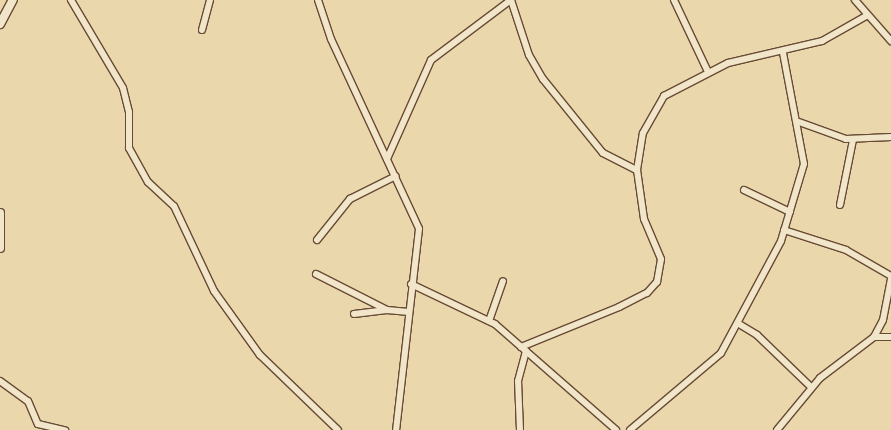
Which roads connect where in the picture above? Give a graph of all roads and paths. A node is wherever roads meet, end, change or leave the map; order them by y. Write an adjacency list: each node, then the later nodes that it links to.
1 (13, 0): 9 (street)
2 (71, 0): 42 (street)
3 (210, 0): 10 (street)
4 (318, 0): 17 (street)
5 (511, 0): 17 (street); 18 (street)
6 (674, 0): 13 (street)
7 (855, 0): 8 (street)
8 (866, 16): 11 (street); 12 (street)
9 (0, 24)
10 (202, 30)
11 (891, 41)
12 (783, 53): 13 (street); 14 (street)
13 (708, 72): 18 (street)
14 (799, 122): 16 (street); 22 (street)
15 (891, 137): 16 (street)
16 (853, 140): 21 (street)
17 (387, 159): 19 (street)
18 (637, 170): 38 (street)
19 (396, 176): 25 (street); 30 (street)
20 (744, 190): 22 (street)
21 (840, 205)
22 (790, 212): 24 (street)
23 (0, 213): 26 (street)
24 (784, 230): 28 (street); 35 (street)
25 (317, 240)
26 (0, 248)
27 (316, 274): 31 (street)
28 (891, 277): 36 (street)
29 (503, 281): 34 (street)
30 (411, 284): 32 (street); 34 (street)
31 (387, 310): 32 (street); 33 (street)
32 (409, 312): 43 (street)
33 (354, 314)
34 (489, 321): 38 (street)
35 (739, 324): 40 (street); 46 (street)
36 (874, 337): 37 (street); 40 (street)
37 (891, 337)
38 (524, 349): 44 (street); 45 (street)
39 (0, 381): 41 (street)
40 (810, 386): 47 (street)
41 (65, 430)
42 (338, 430)
43 (396, 430)
44 (520, 430)
45 (616, 430)
46 (630, 430)
47 (777, 430)

